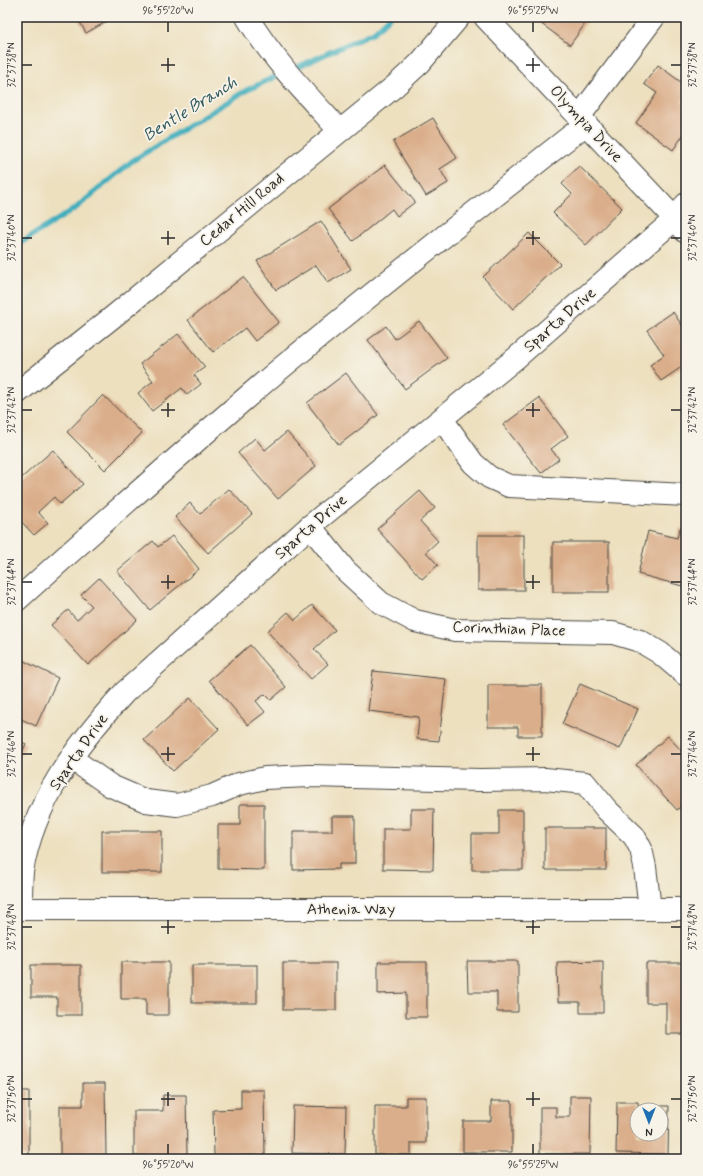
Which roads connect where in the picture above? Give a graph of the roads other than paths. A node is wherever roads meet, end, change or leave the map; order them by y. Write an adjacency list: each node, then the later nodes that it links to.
1 (247, 17): 6 (street)
2 (459, 17): 6 (street, Cedar Hill Road)
3 (485, 17): 5 (street, Olympia Drive)
4 (654, 17): 5 (street)
5 (583, 121): 7 (street, Olympia Drive); 12 (street)
6 (340, 131): 8 (street, Cedar Hill Road)
7 (682, 219): 9 (street, Sparta Drive)
8 (17, 393)
9 (442, 419): 10 (street); 11 (street, Sparta Drive)
10 (686, 495)
11 (310, 526): 13 (street, Corinthian Place); 14 (street, Sparta Drive)
12 (17, 600)
13 (686, 675)
14 (71, 758): 15 (street, Sparta Drive); 16 (street)
15 (19, 909): 16 (street, Athenia Way)
16 (650, 909): 17 (street, Athenia Way)
17 (686, 909)

